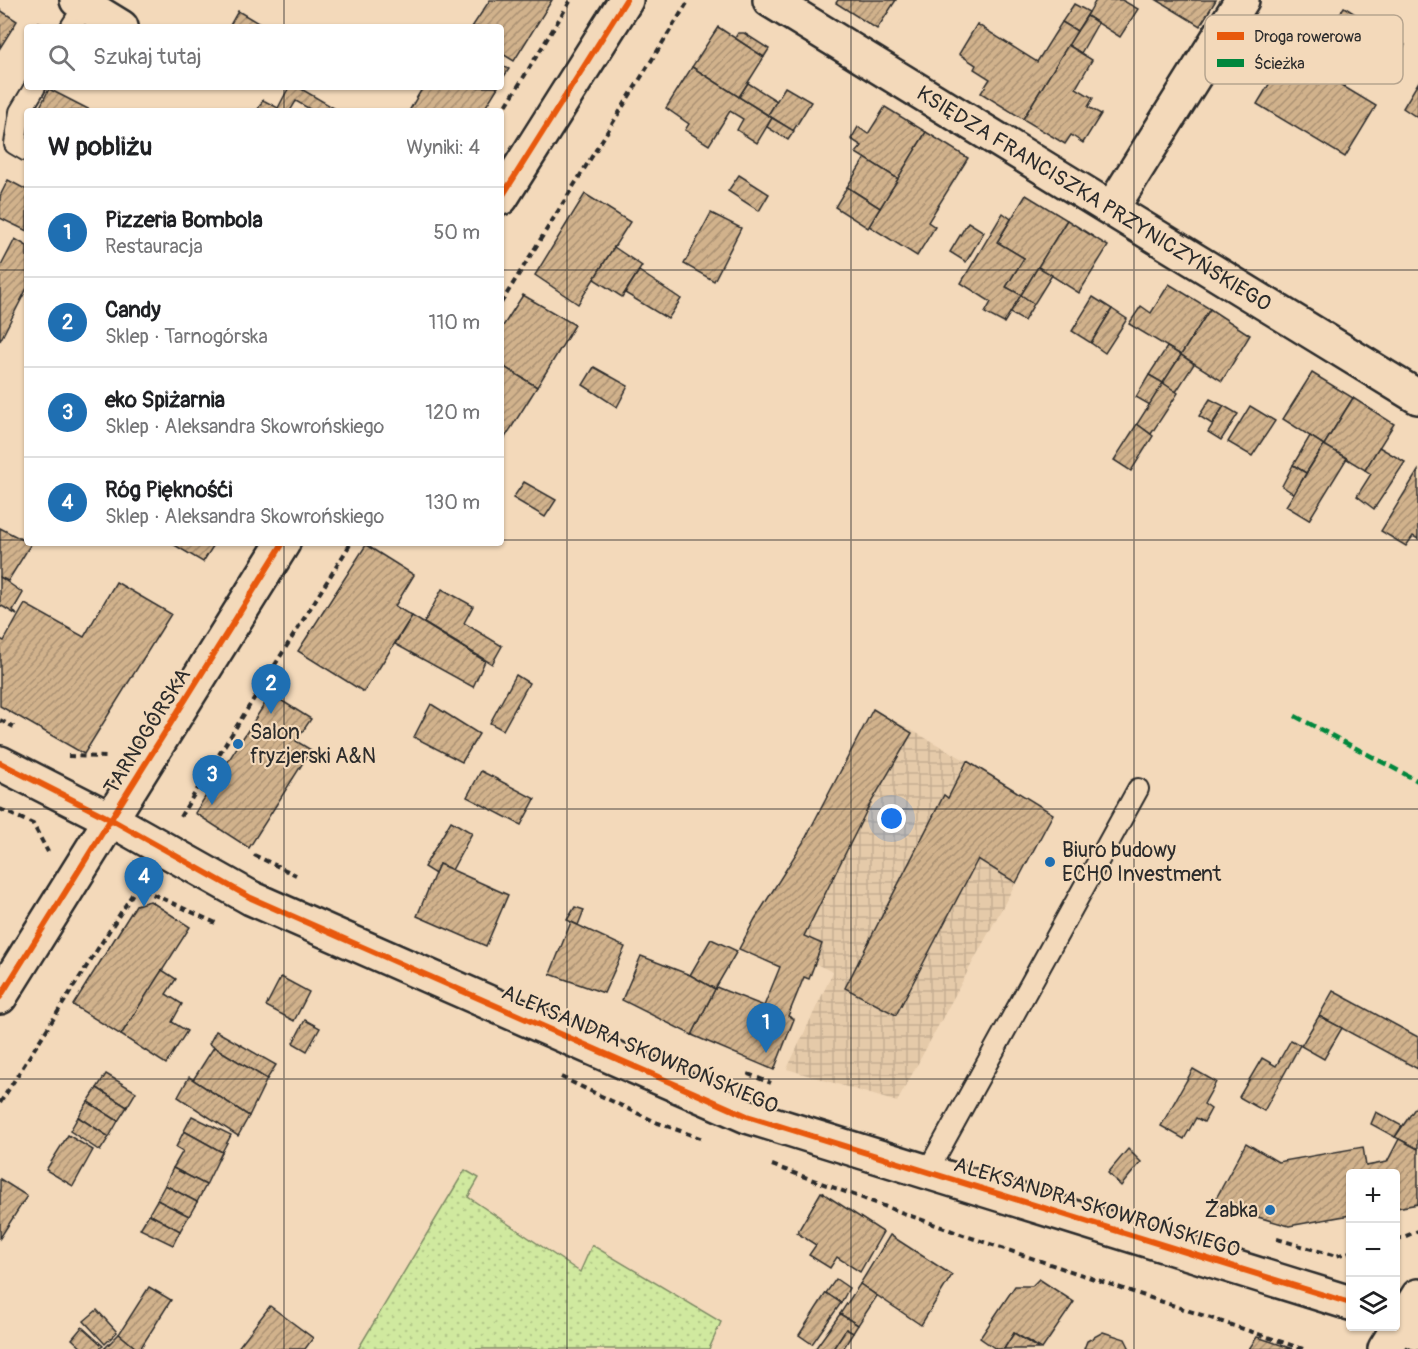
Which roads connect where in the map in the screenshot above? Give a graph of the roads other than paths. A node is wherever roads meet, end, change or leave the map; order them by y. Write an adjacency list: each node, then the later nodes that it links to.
1 (626, 0): 10 (street)
2 (770, 0): 11 (street, KSIĘDZA FRANCISZKA PRZYNICZYŃSKIEGO)
3 (1242, 0): 5 (street)
4 (78, 11): 6 (street)
5 (1233, 15)
6 (113, 24)
7 (1205, 59): 11 (street)
8 (33, 90): 9 (lane)
9 (24, 149)
10 (504, 193)
11 (1112, 208): 12 (street, KSIĘDZA FRANCISZKA PRZYNICZYŃSKIEGO)
12 (1418, 397)
13 (281, 546): 16 (street, TARNOGÓRSKA)
14 (0, 763): 16 (street, ALEKSANDRA SKOWROŃSKIEGO)
15 (1138, 789): 18 (lane)
16 (112, 820): 17 (street, TARNOGÓRSKA); 18 (street, ALEKSANDRA SKOWROŃSKIEGO)
17 (0, 997)
18 (927, 1172): 19 (street, ALEKSANDRA SKOWROŃSKIEGO)
19 (1346, 1302)
20 (1409, 1318): 21 (street)
21 (1385, 1349)

